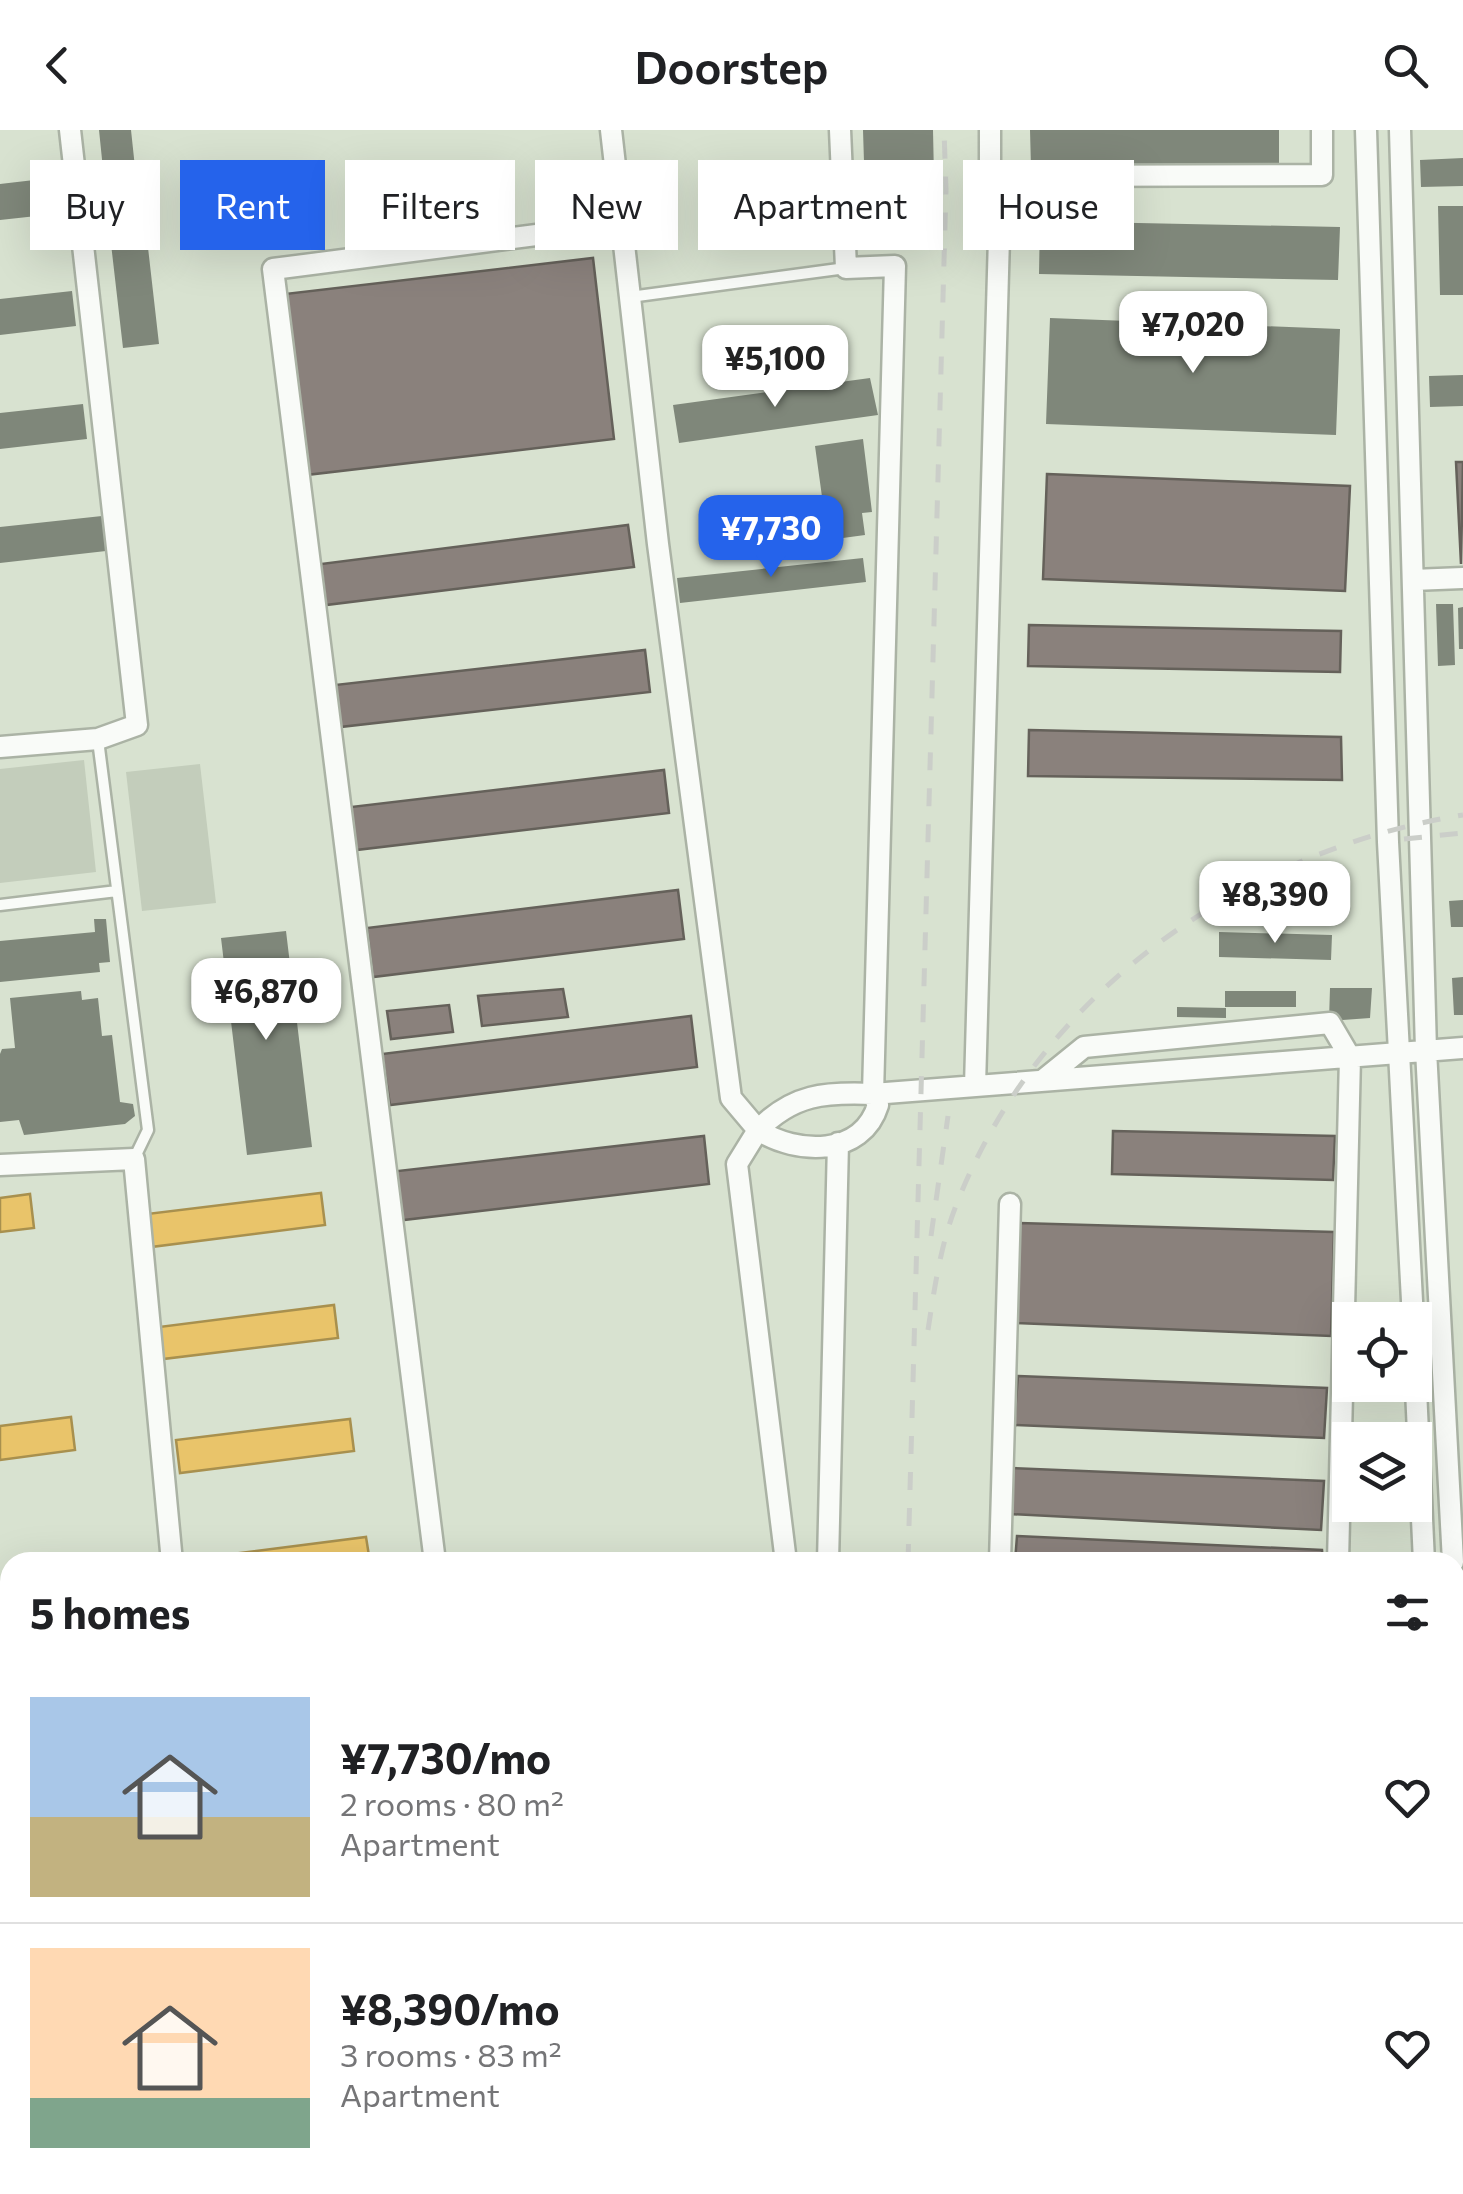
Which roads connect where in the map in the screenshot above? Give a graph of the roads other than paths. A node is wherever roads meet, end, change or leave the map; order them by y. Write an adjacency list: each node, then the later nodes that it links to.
1 (70, 130): 16 (street)
2 (610, 130): 8 (street)
3 (840, 130): 12 (street)
4 (990, 130): 5 (street)
5 (1322, 130)
6 (1366, 130): 22 (street)
7 (1400, 130): 15 (street)
8 (614, 160)
9 (535, 235): 35 (street)
10 (625, 250): 13 (street)
11 (999, 250): 25 (street)
12 (846, 268): 13 (lane); 26 (street)
13 (630, 297): 27 (street)
14 (1463, 578): 15 (street)
15 (1413, 580): 21 (street)
16 (98, 739): 17 (street); 18 (lane)
17 (0, 747)
18 (117, 891): 19 (lane); 29 (lane)
19 (0, 905)
20 (1463, 1048): 21 (street)
21 (1426, 1050): 22 (street); 41 (street)
22 (1400, 1052): 23 (street); 32 (street)
23 (1350, 1056): 24 (street); 24 (street); 39 (street)
24 (1042, 1081): 25 (street)
25 (975, 1086): 26 (street)
26 (873, 1094): 27 (street); 28 (street)
27 (758, 1130): 28 (street); 36 (street)
28 (838, 1143): 37 (street)
29 (134, 1159): 30 (street); 34 (street)
30 (0, 1164)
31 (1010, 1204): 38 (street)
32 (1412, 1302)
33 (1417, 1402): 40 (street)
34 (171, 1552)
35 (433, 1552)
36 (785, 1552)
37 (828, 1552)
38 (1000, 1552)
39 (1338, 1552)
40 (1424, 1552)
41 (1452, 1552)

